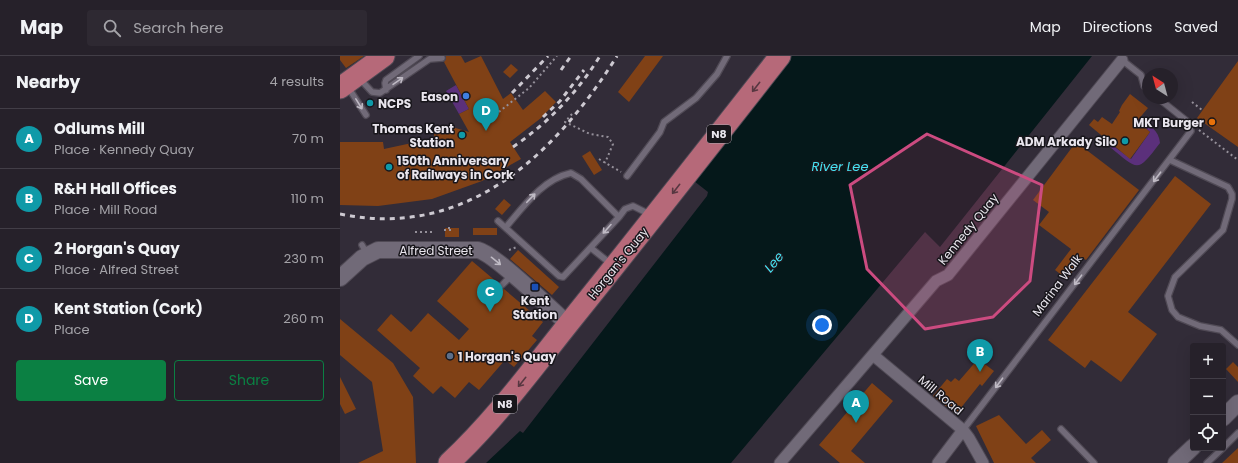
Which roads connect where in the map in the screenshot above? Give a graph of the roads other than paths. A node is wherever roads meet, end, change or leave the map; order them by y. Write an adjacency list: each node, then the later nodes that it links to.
1 (384, 56): 9 (highway)
2 (419, 56): 10 (lane)
3 (727, 56): 14 (lane)
4 (780, 56): 16 (highway, Horgan's Quay / N8, one-way to 16)
5 (432, 58): 6 (lane); 10 (lane, one-way to 5)
6 (442, 58)
7 (1122, 60): 8 (lane); 24 (street, Kennedy Quay)
8 (1142, 78)
9 (348, 82): 10 (lane); 12 (lane, one-way to 12)
10 (386, 90)
11 (1166, 104): 13 (lane, Marina Walk)
12 (366, 115)
13 (1170, 160): 23 (lane); 28 (lane, Marina Walk, one-way to 28)
14 (627, 176)
15 (618, 217): 16 (lane); 18 (lane, one-way to 15); 19 (lane, one-way to 19)
16 (654, 217): 20 (highway, Horgan's Quay / N8)
17 (498, 221): 18 (lane)
18 (506, 227): 19 (lane)
19 (591, 248): 20 (lane)
20 (615, 267): 22 (highway, Horgan's Quay / N8)
21 (340, 278): 22 (street, Alfred Street, one-way to 22)
22 (568, 324): 33 (highway, Horgan's Quay / N8, one-way to 33)
23 (1238, 345)
24 (873, 355): 28 (street, Mill Road); 34 (street, Kennedy Quay)
25 (1238, 405): 26 (street)
26 (1226, 415)
27 (1061, 429): 37 (lane)
28 (963, 430): 35 (street, Marina Walk); 36 (street, Mill Road)
29 (1238, 433): 30 (lane)
30 (1226, 445)
31 (1190, 449): 38 (street)
32 (1220, 451): 39 (lane)
33 (449, 463)
34 (780, 463)
35 (938, 463)
36 (983, 463)
37 (1094, 463)
38 (1176, 463)
39 (1207, 463)

